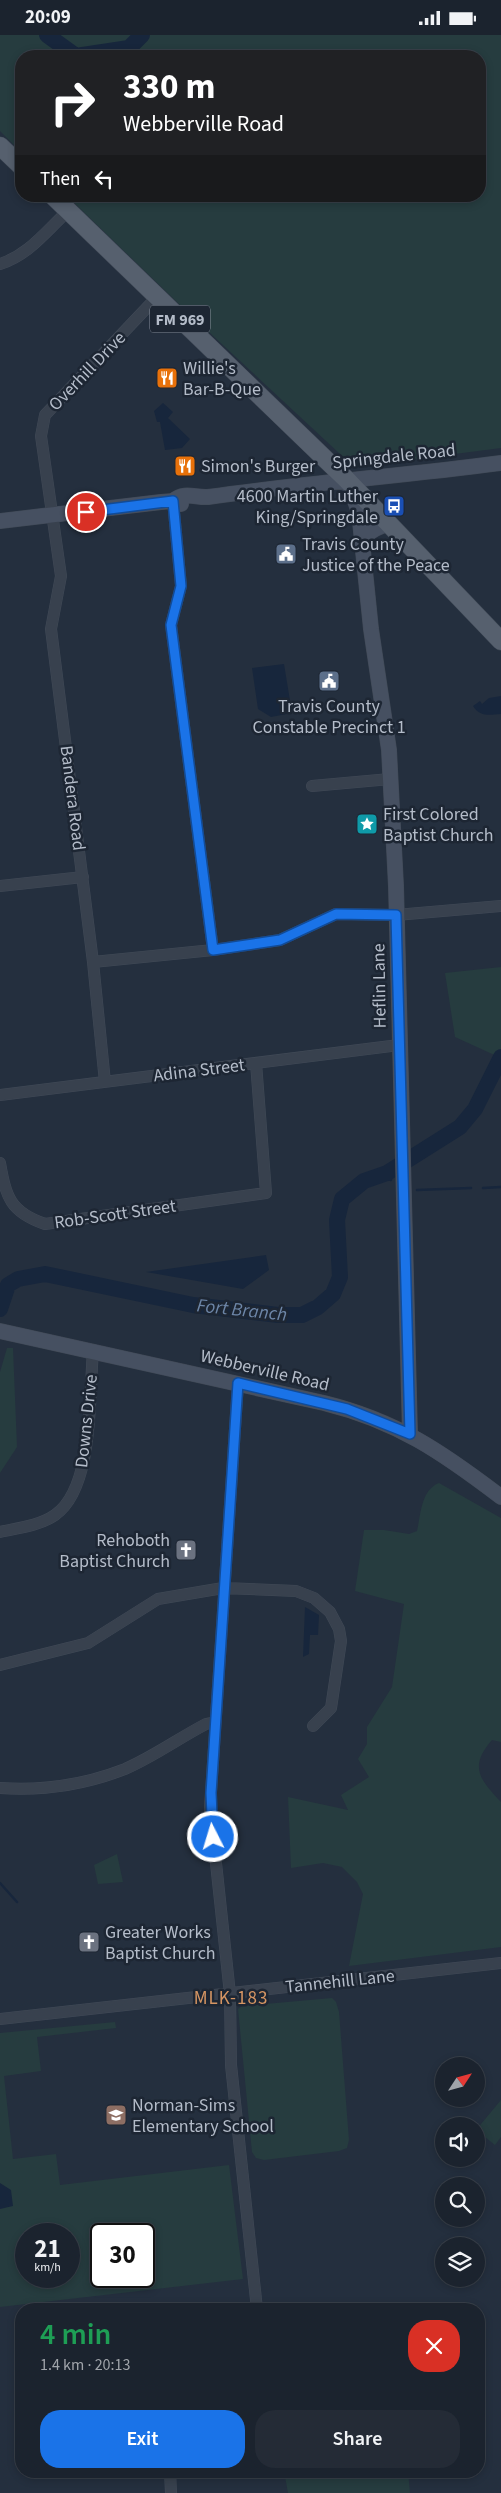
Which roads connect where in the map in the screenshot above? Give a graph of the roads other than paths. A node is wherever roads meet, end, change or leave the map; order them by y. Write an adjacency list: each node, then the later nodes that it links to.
1 (0, 146): 2 (main road)
2 (15, 160)
3 (59, 202): 4 (main road, FM 969)
4 (68, 211): 5 (street); 6 (main road, FM 969)
5 (0, 265)
6 (157, 297): 8 (main road, FM 969); 10 (street, Overhill Drive)
7 (501, 463): 8 (street, Springdale Road)
8 (347, 480): 9 (street, Springdale Road); 12 (main road, FM 969); 13 (street, Heflin Lane)
9 (173, 501): 10 (street, Springdale Road); 21 (street)
10 (54, 516): 11 (street, Springdale Road); 17 (street, Bandera Road)
11 (0, 521)
12 (388, 523): 13 (street); 14 (main road, FM 969)
13 (362, 537): 15 (street, Heflin Lane)
14 (501, 641)
15 (390, 779): 16 (street); 20 (street, Heflin Lane)
16 (312, 786)
17 (83, 877): 18 (street); 22 (street, Bandera Road)
18 (0, 886)
19 (501, 906): 20 (street)
20 (396, 915): 21 (street); 23 (street, Heflin Lane)
21 (213, 950): 22 (street)
22 (93, 962): 25 (street, Bandera Road)
23 (399, 1045): 24 (street, Adina Street); 31 (street, Heflin Lane)
24 (256, 1063): 25 (street, Adina Street); 27 (street, Rob-Scott Street)
25 (105, 1082): 26 (street, Adina Street)
26 (0, 1095)
27 (0, 1163)
28 (2, 1331): 29 (street, Webberville Road)
29 (93, 1351): 30 (street, Webberville Road); 35 (street, Downs Drive)
30 (238, 1383): 32 (street, Webberville Road); 36 (street)
31 (409, 1405): 32 (street); 33 (street, Heflin Lane)
32 (381, 1421): 33 (street, Webberville Road)
33 (410, 1434): 34 (street, Webberville Road)
34 (501, 1497)
35 (0, 1532)
36 (223, 1588): 37 (street); 38 (street); 39 (street)
37 (0, 1665)
38 (215, 1722): 40 (street); 42 (street)
39 (313, 1726)
40 (0, 1788)
41 (501, 1963): 42 (street, Tannehill Lane)
42 (230, 1994): 43 (street, Tannehill Lane); 44 (street)
43 (0, 2019)
44 (257, 2303)
45 (170, 2478): 46 (street)
46 (171, 2493)

